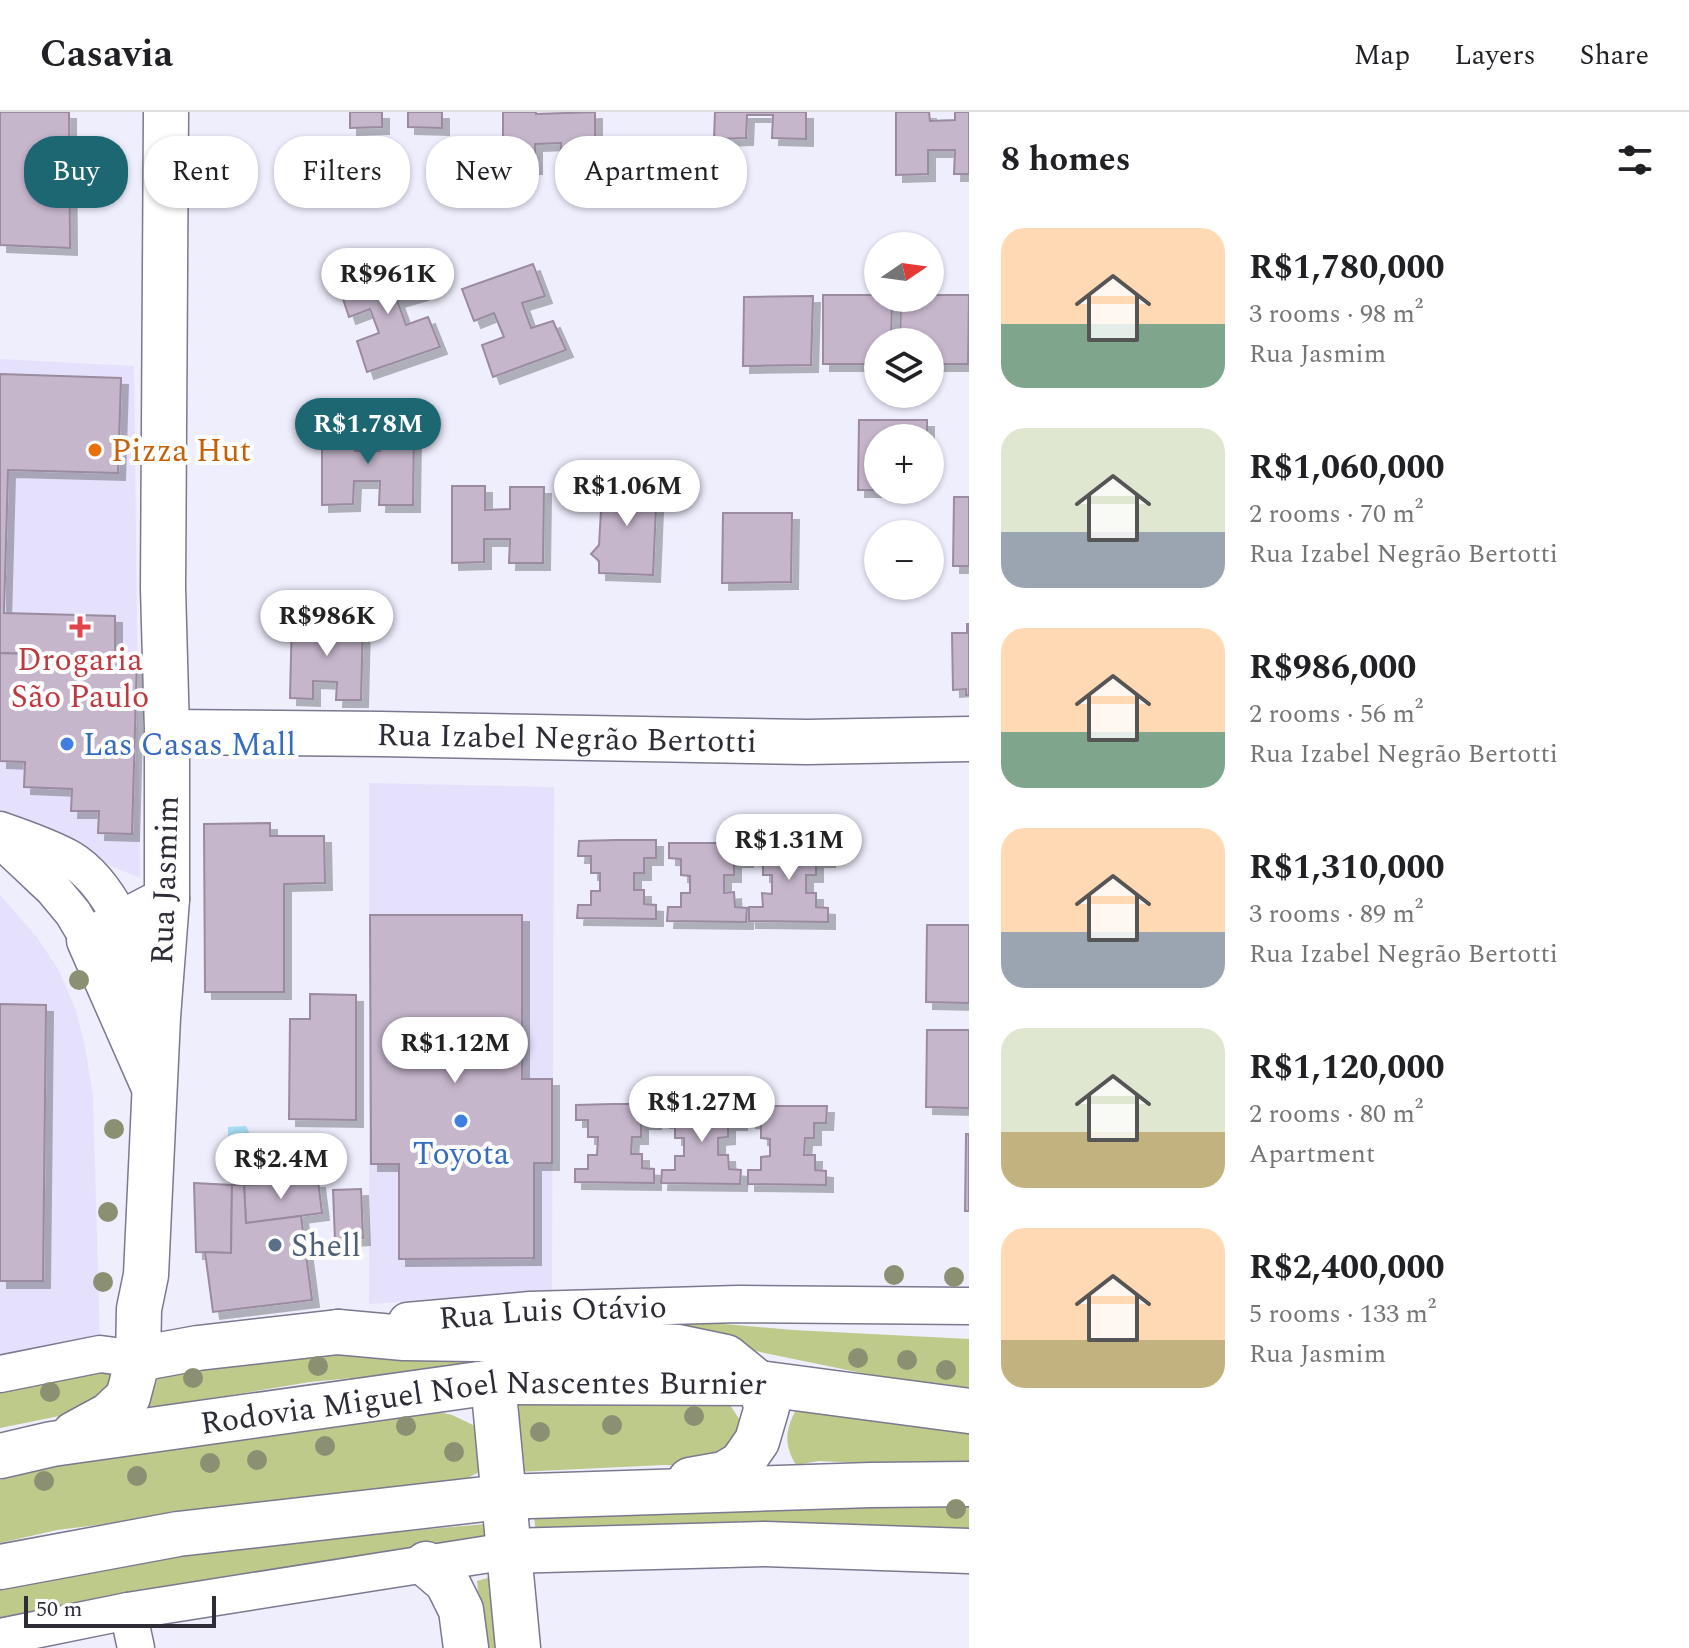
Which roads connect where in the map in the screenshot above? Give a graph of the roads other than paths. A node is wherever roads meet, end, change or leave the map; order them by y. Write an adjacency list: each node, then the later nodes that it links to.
1 (166, 112): 2 (main road, Rua Jasmim)
2 (167, 732): 3 (main road, Rua Izabel Negrão Bertotti); 6 (main road, Rua Jasmim)
3 (969, 739)
4 (0, 830): 7 (street)
5 (0, 839): 7 (street)
6 (167, 899): 7 (main road); 8 (main road, Rua Jasmim)
7 (105, 930): 8 (street); 9 (main road)
8 (158, 1017): 9 (main road, Rua Jasmim)
9 (156, 1092): 10 (main road, Rua Jasmim)
10 (146, 1275): 13 (main road); 14 (main road, Rua Jasmim)
11 (969, 1306): 12 (street, Rua Luis Otávio)
12 (338, 1332): 13 (main road, Rua Luis Otávio); 17 (main road)
13 (198, 1348): 14 (main road, Rua Luis Otávio)
14 (138, 1359): 15 (street); 19 (main road, Rua Jasmim)
15 (0, 1374)
16 (493, 1382): 17 (main road, Rodovia Miguel Noel Nascentes Burnier); 19 (main road, Rodovia Miguel Noel Nascentes Burnier); 23 (main road)
17 (758, 1383): 18 (main road, Rodovia Miguel Noel Nascentes Burnier); 22 (main road)
18 (969, 1411)
19 (52, 1444): 20 (main road, Rodovia Miguel Noel Nascentes Burnier)
20 (0, 1456)
21 (969, 1484): 22 (main road)
22 (597, 1494): 23 (main road)
23 (502, 1497): 24 (main road); 27 (main road)
24 (508, 1551): 25 (main road); 26 (street); 32 (main road)
25 (969, 1551)
26 (426, 1564): 28 (street); 31 (main road)
27 (0, 1567)
28 (128, 1611): 29 (street); 30 (street)
29 (0, 1637)
30 (136, 1648)
31 (466, 1648)
32 (518, 1648)

